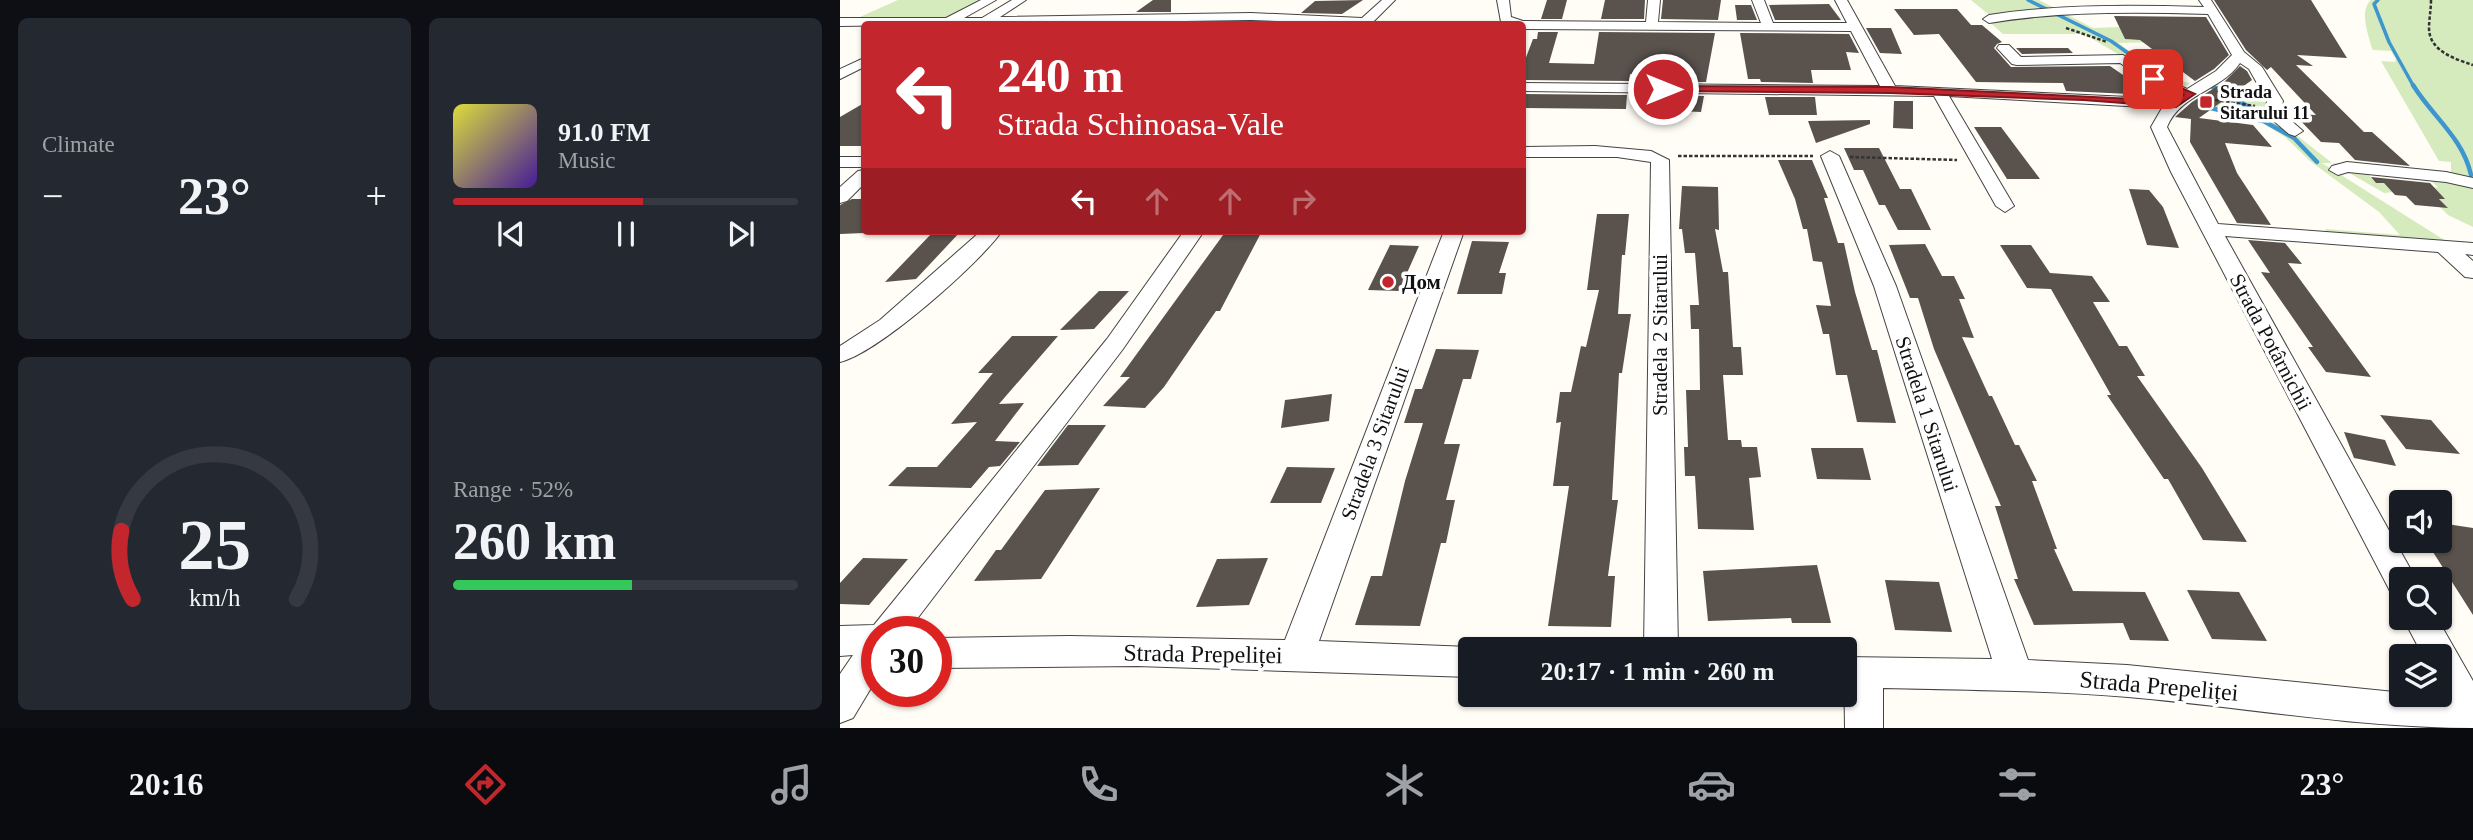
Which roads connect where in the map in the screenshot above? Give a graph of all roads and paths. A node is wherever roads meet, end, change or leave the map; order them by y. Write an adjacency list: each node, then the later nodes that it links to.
1 (990, 0): 14 (street)
2 (1020, 0): 15 (street)
3 (1389, 0): 19 (street)
4 (1503, 0): 20 (street)
5 (1654, 0): 24 (street)
6 (1758, 0): 25 (street)
7 (1841, 0): 26 (street)
8 (2431, 0): 31 (path)
9 (1155, 5): 12 (street)
10 (2208, 6): 11 (street); 28 (street)
11 (2044, 11): 13 (street); 29 (path)
12 (1116, 18): 16 (street); 17 (street)
13 (1989, 19)
14 (949, 21)
15 (984, 21)
16 (1090, 21)
17 (1215, 21): 18 (street)
18 (1351, 21)
19 (1367, 21)
20 (1511, 21)
21 (840, 22): 22 (street)
22 (861, 22)
23 (1526, 25): 24 (street)
24 (1652, 26): 25 (street)
25 (1769, 27): 26 (street)
26 (1857, 27): 34 (street)
27 (2004, 48): 29 (street)
28 (2239, 55): 36 (street); 39 (street)
29 (2123, 59): 36 (street)
30 (861, 64): 32 (street)
31 (2473, 65)
32 (840, 75)
33 (1526, 87): 34 (street)
34 (1890, 90): 35 (street)
35 (1939, 92): 36 (street); 43 (street)
36 (2183, 99): 51 (street, Strada Potârnichii)
37 (2235, 104): 38 (path)
38 (2254, 106)
39 (2295, 131)
40 (1526, 152): 41 (street)
41 (1657, 156): 42 (path); 62 (street, Stradela 2 Sitarului)
42 (1830, 156): 43 (path); 70 (street, Stradela 1 Sitarului)
43 (1978, 160): 50 (street)
44 (840, 162): 45 (street)
45 (861, 162)
46 (2338, 170): 48 (street)
47 (861, 178): 49 (street)
48 (2473, 183)
49 (840, 197)
50 (2005, 206)
51 (2210, 229): 55 (street); 59 (street, Strada Potârnichii)
52 (988, 235): 58 (street)
53 (1191, 235): 60 (street)
54 (1453, 235): 66 (street, Stradela 3 Sitarului)
55 (2446, 249): 56 (street); 57 (street)
56 (2473, 249)
57 (2473, 272)
58 (840, 355)
59 (2393, 567)
60 (902, 616)
61 (2426, 630): 73 (street)
62 (1661, 637)
63 (840, 641): 64 (street)
64 (861, 644)
65 (952, 652): 66 (street, Strada Prepeliței)
66 (1297, 655): 67 (street, Strada Prepeliței)
67 (1458, 662)
68 (861, 673): 72 (street)
69 (1857, 673): 70 (street, Strada Prepeliței)
70 (2015, 675): 73 (street, Strada Prepeliței)
71 (1857, 685): 74 (street)
72 (840, 706)
73 (2473, 716)
74 (1864, 728)

